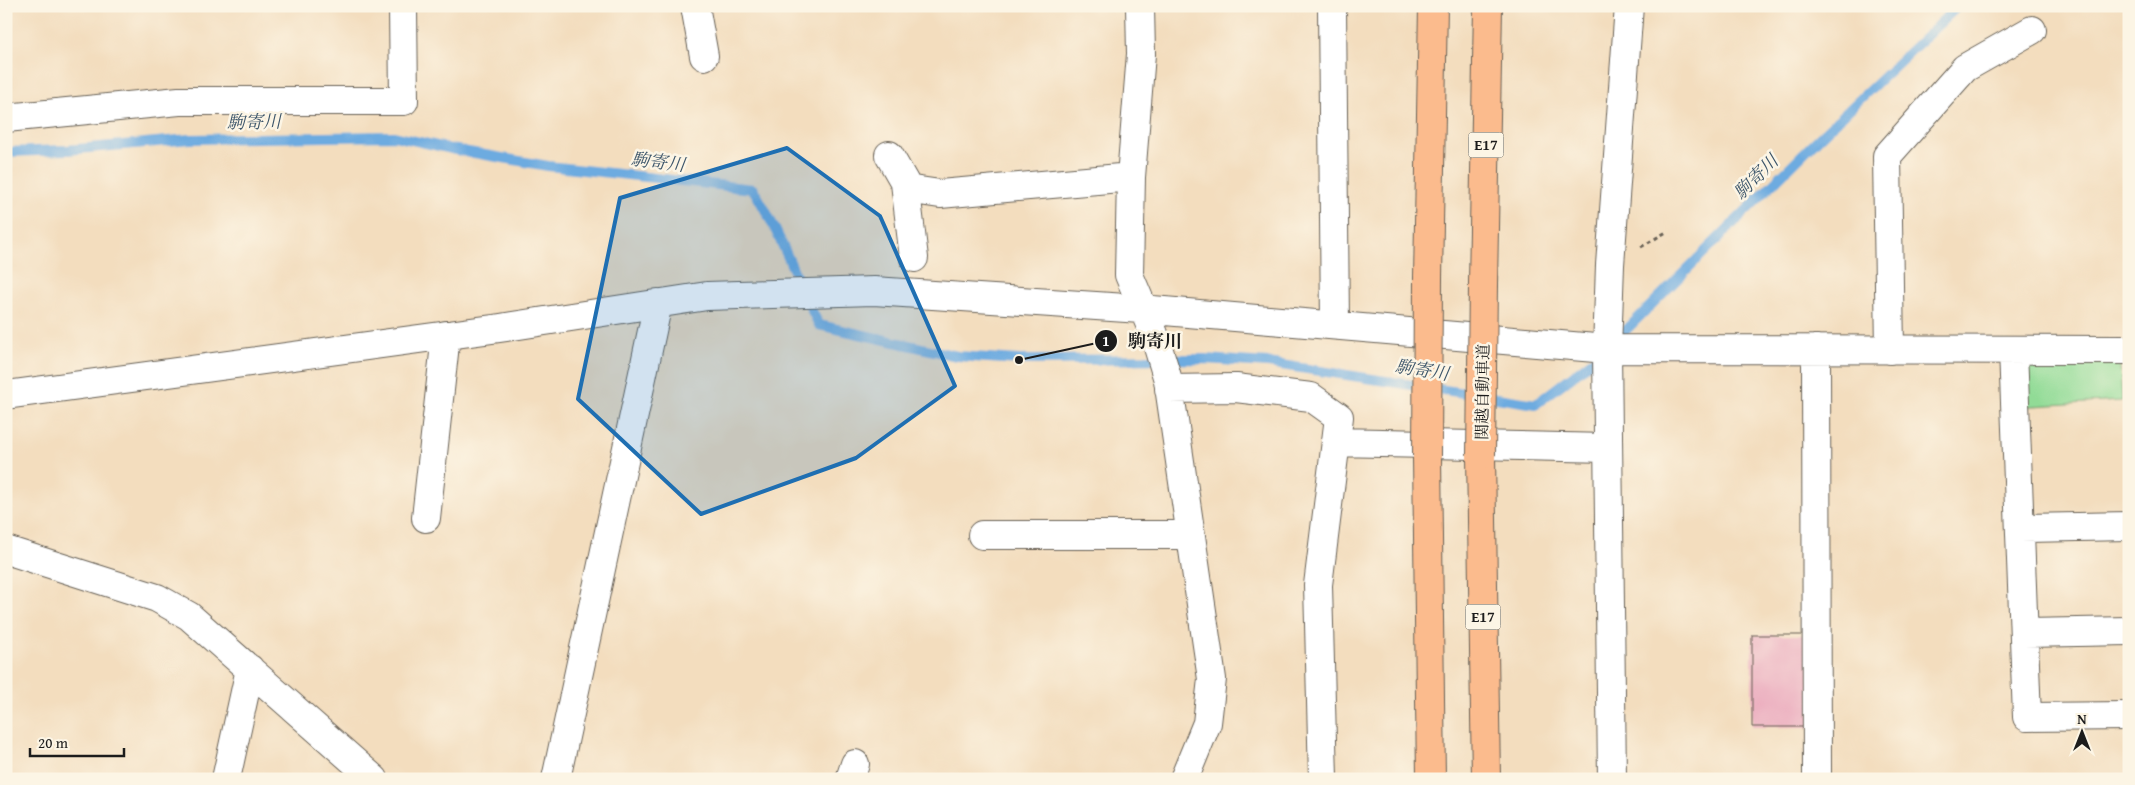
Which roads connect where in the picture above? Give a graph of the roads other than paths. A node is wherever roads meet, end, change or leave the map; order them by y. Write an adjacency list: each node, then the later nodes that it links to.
1 (403, 6): 10 (street)
2 (695, 6): 9 (street)
3 (1140, 6): 12 (street)
4 (1332, 6): 17 (street)
5 (1433, 6): 43 (highway, bridge)
6 (1488, 6): 44 (highway, 関越自動車道 / E17, bridge)
7 (1629, 6): 19 (street)
8 (2032, 30): 21 (street)
9 (704, 56)
10 (6, 118)
11 (889, 155): 13 (street)
12 (1131, 178): 13 (street); 16 (street)
13 (906, 189): 14 (street)
14 (914, 258)
15 (658, 303): 16 (street); 18 (street); 40 (street)
16 (1141, 309): 17 (street); 24 (street)
17 (1335, 325): 19 (street)
18 (446, 335): 25 (street); 28 (street)
19 (1608, 349): 20 (street); 27 (street)
20 (1816, 349): 21 (street); 46 (street)
21 (1890, 350): 22 (street)
22 (2013, 350): 23 (street); 30 (street)
23 (2129, 350)
24 (1168, 385): 26 (street); 32 (street)
25 (6, 395)
26 (1337, 430): 27 (street); 42 (street)
27 (1608, 448): 45 (street)
28 (426, 518)
29 (2129, 526): 30 (street)
30 (2020, 528): 35 (street)
31 (982, 535): 32 (street)
32 (1189, 535): 41 (street)
33 (6, 550): 36 (street)
34 (2129, 631): 35 (street)
35 (2024, 633): 37 (street)
36 (250, 669): 38 (street); 39 (street)
37 (2129, 716)
38 (226, 779)
39 (374, 779)
40 (556, 779)
41 (1184, 779)
42 (1323, 779)
43 (1431, 779)
44 (1486, 779)
45 (1612, 779)
46 (1817, 779)

